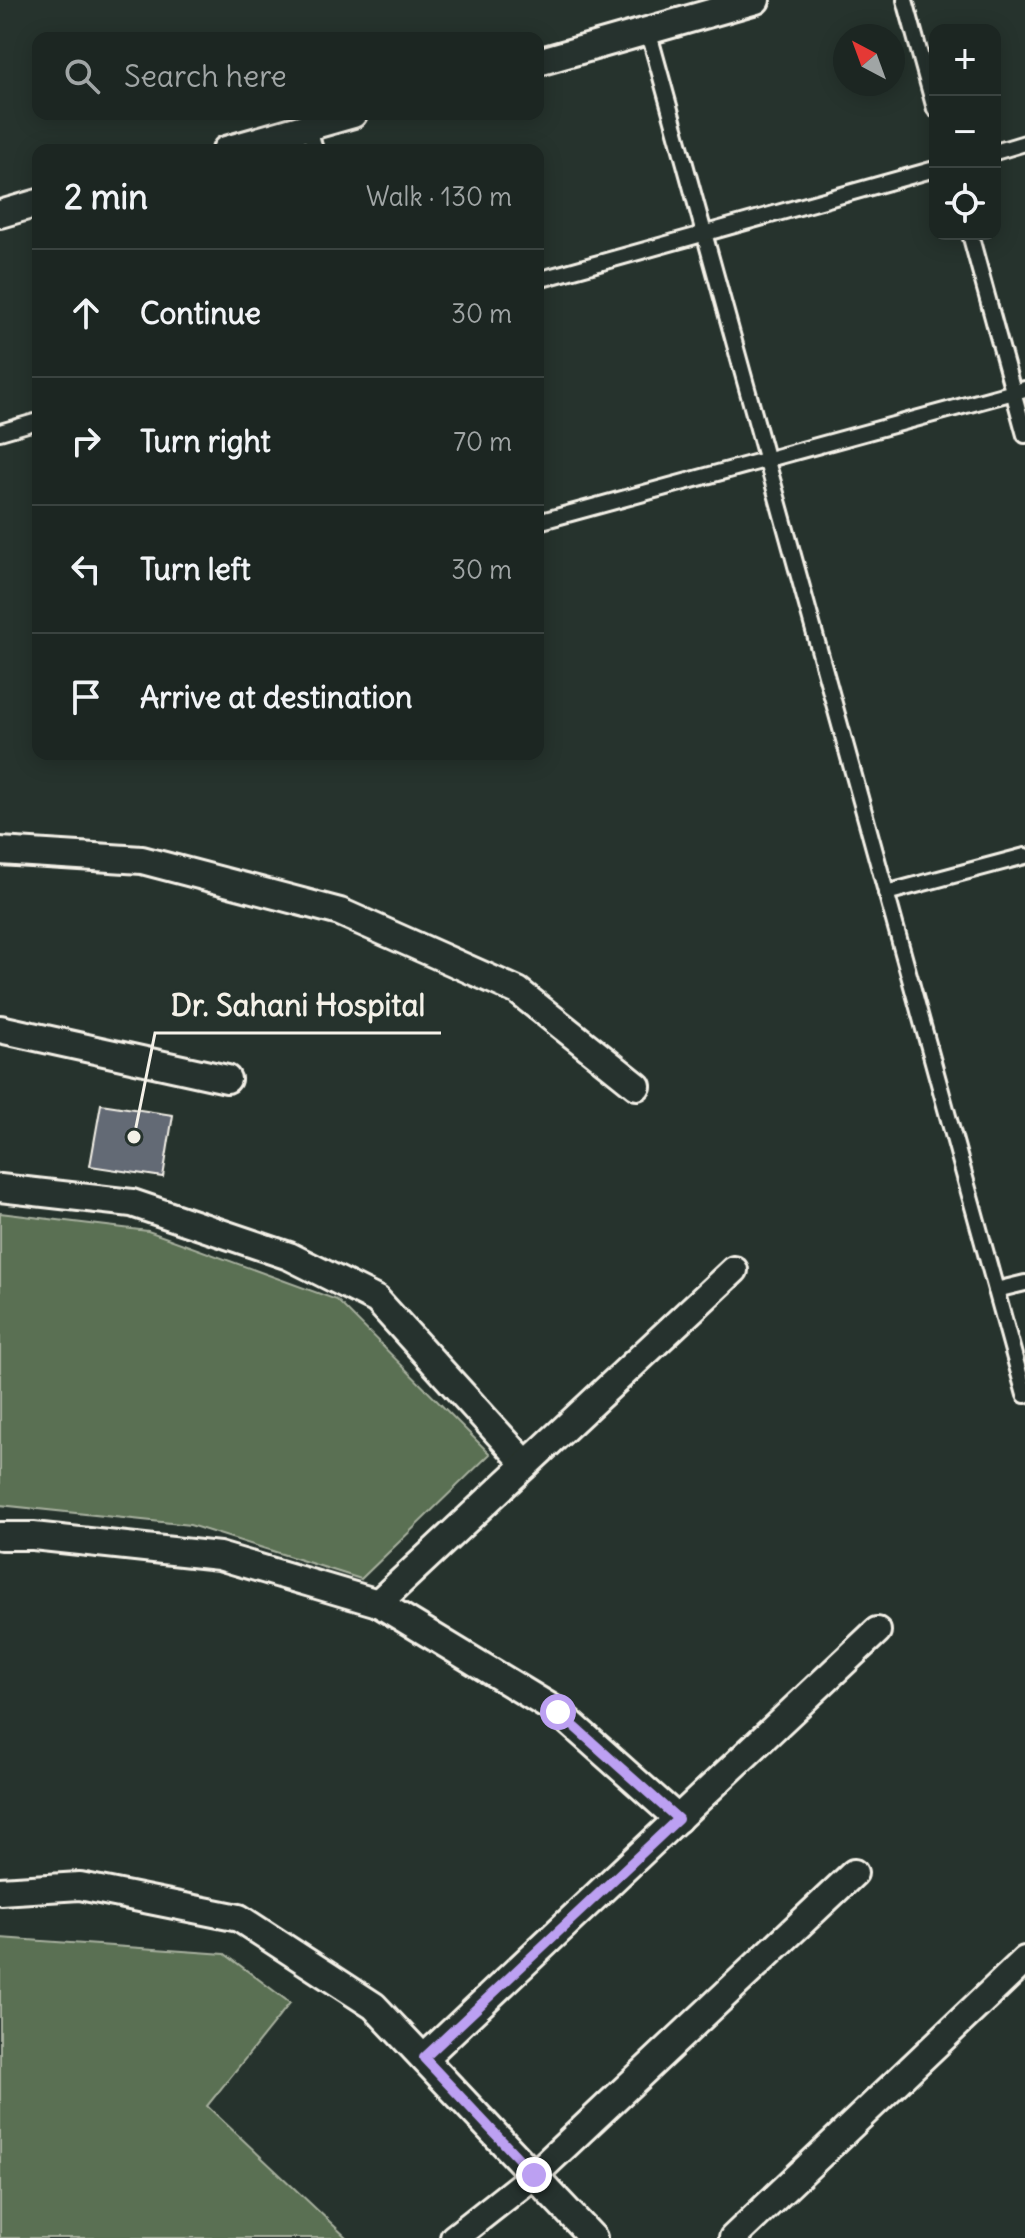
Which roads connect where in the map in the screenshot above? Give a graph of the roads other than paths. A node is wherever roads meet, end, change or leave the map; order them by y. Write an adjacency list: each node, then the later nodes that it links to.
1 (756, 0): 3 (street)
2 (905, 0): 5 (lane)
3 (648, 30): 4 (street); 14 (lane)
4 (544, 60)
5 (931, 96)
6 (343, 120): 7 (street)
7 (312, 138): 9 (street)
8 (1025, 143): 10 (lane)
9 (269, 144)
10 (1001, 150)
11 (929, 171): 14 (lane)
12 (32, 205): 13 (street)
13 (0, 214)
14 (705, 234): 16 (lane); 21 (lane)
15 (972, 240): 17 (lane)
16 (544, 278)
17 (1019, 391): 20 (lane); 21 (lane)
18 (32, 423): 19 (lane)
19 (0, 432)
20 (1025, 435)
21 (767, 460): 22 (lane); 25 (lane)
22 (544, 520)
23 (0, 851): 28 (street)
24 (1025, 856): 25 (lane)
25 (886, 893): 32 (lane)
26 (0, 1029): 27 (street)
27 (227, 1079)
28 (637, 1086)
29 (0, 1188): 34 (street)
30 (734, 1270): 34 (street)
31 (1025, 1283): 32 (lane)
32 (996, 1290): 33 (lane)
33 (1025, 1395)
34 (526, 1464): 36 (street)
35 (0, 1536): 36 (street)
36 (378, 1603): 38 (street)
37 (877, 1631): 38 (street)
38 (678, 1819): 42 (street)
39 (854, 1873): 43 (street)
40 (0, 1891): 42 (street)
41 (1025, 1960): 46 (street)
42 (424, 2058): 43 (street)
43 (534, 2175): 44 (street); 45 (street)
44 (454, 2238)
45 (593, 2238)
46 (733, 2238)

